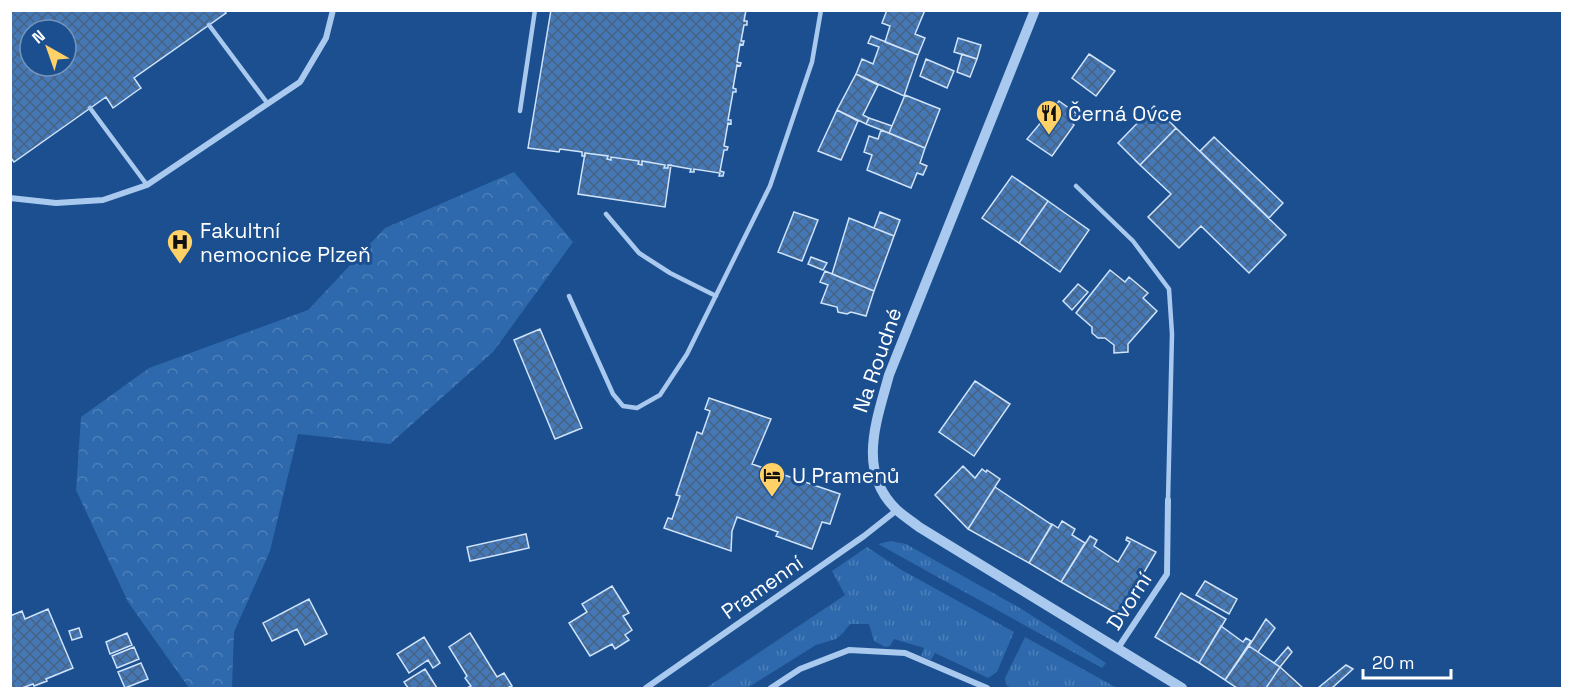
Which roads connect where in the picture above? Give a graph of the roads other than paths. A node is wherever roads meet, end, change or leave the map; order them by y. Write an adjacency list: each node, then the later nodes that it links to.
1 (333, 10): 6 (street)
2 (535, 10): 8 (lane)
3 (821, 10): 14 (lane)
4 (1035, 10): 16 (street, Na Roudné)
5 (209, 25): 6 (lane)
6 (268, 104): 9 (street)
7 (90, 108): 9 (lane)
8 (520, 111)
9 (147, 184): 11 (street)
10 (1076, 186): 15 (lane)
11 (10, 198)
12 (606, 214): 14 (lane)
13 (569, 296): 14 (lane)
14 (716, 296)
15 (1168, 500): 17 (street, Dvorní)
16 (897, 510): 17 (street, Na Roudné); 18 (street, Pramenní)
17 (1118, 648): 21 (street, Na Roudné)
18 (646, 688)
19 (771, 688): 20 (street)
20 (987, 688)
21 (1182, 688)

